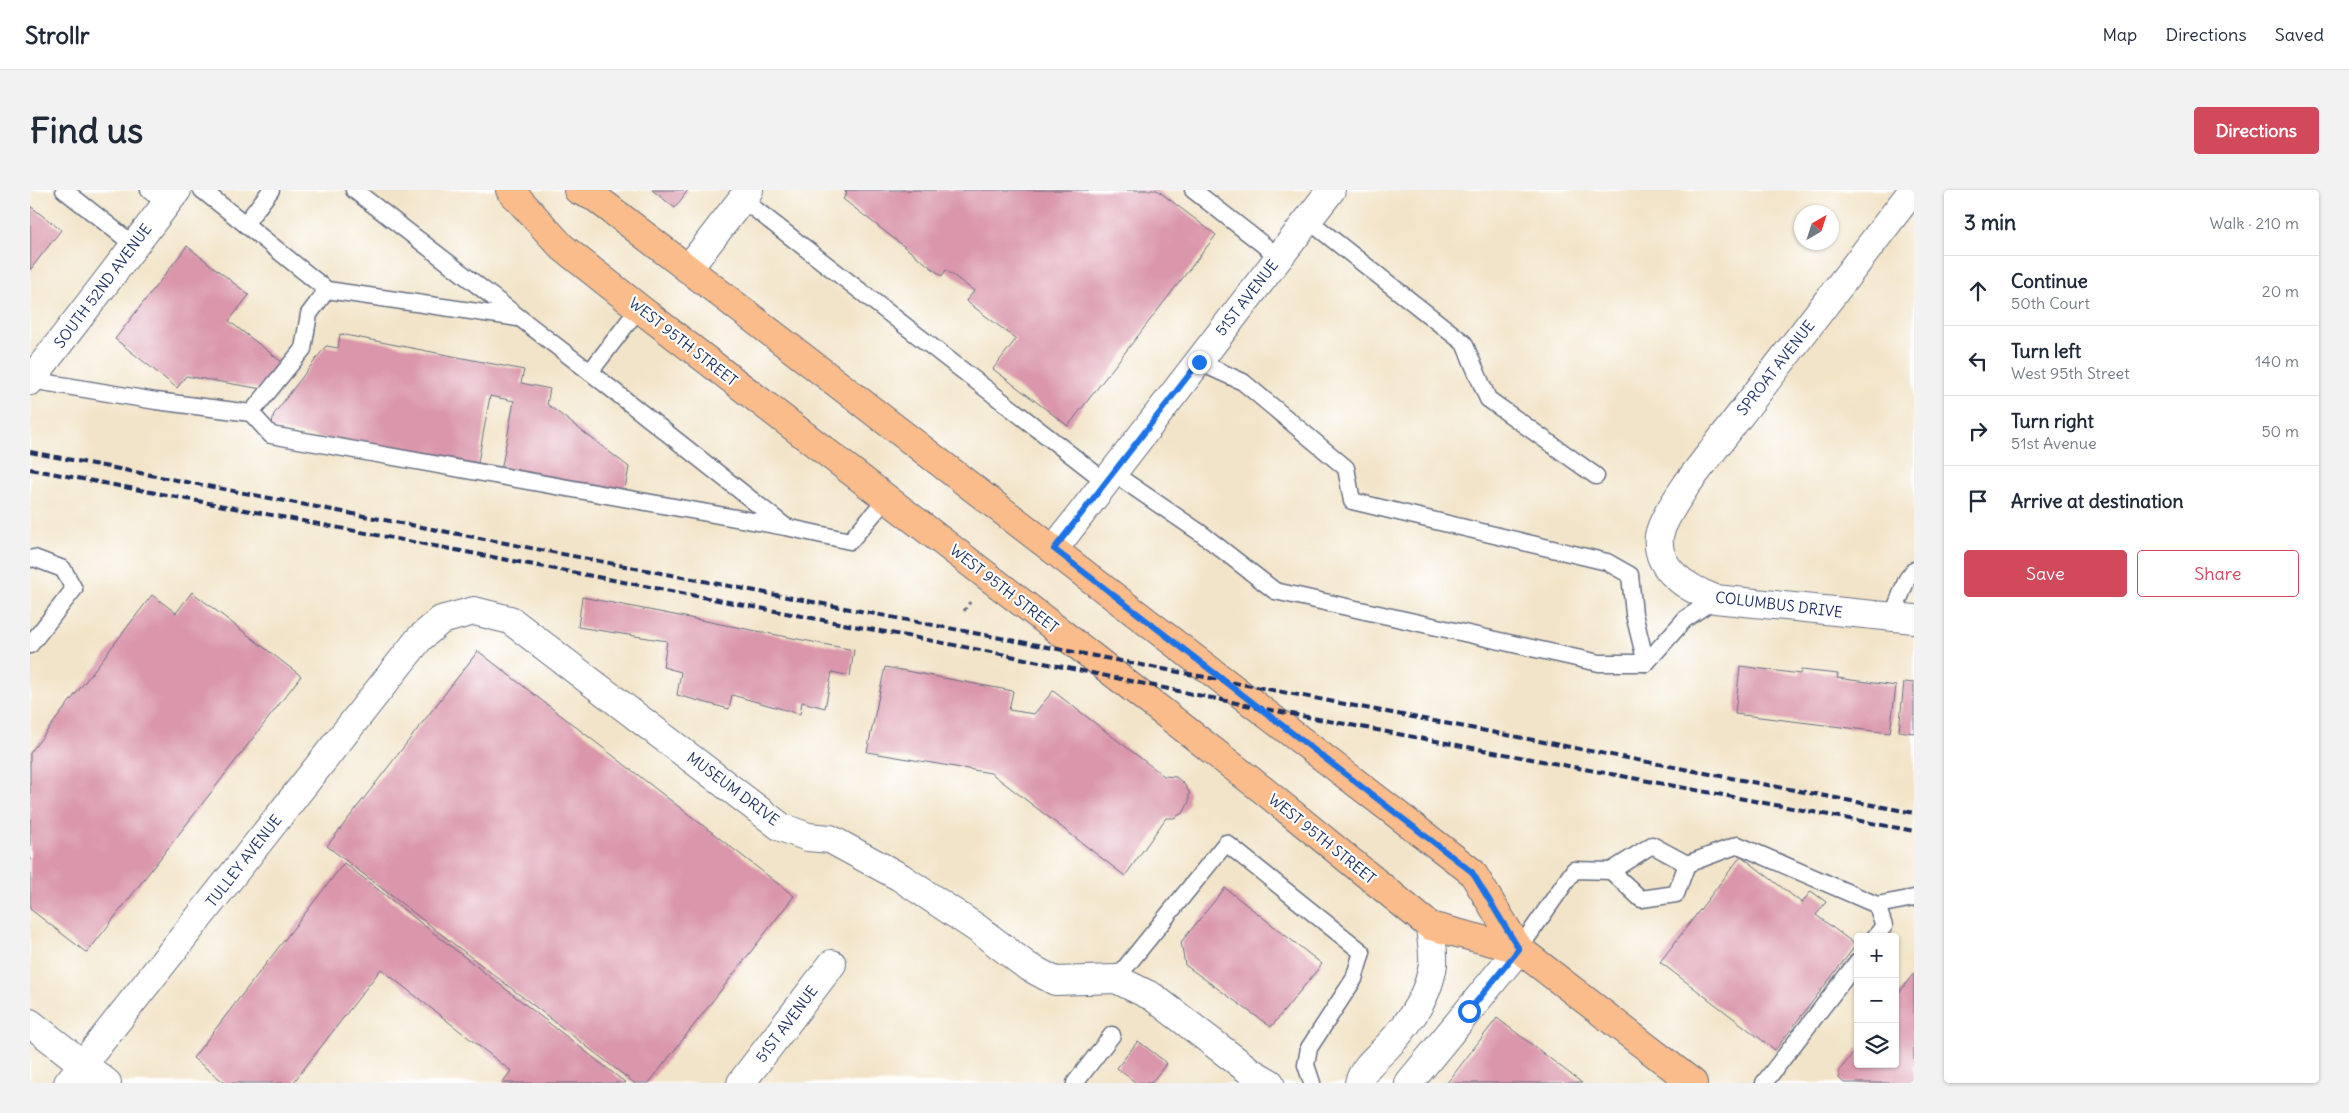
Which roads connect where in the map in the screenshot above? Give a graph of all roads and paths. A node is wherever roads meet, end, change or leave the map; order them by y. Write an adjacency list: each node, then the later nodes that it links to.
1 (64, 190): 14 (lane)
2 (202, 190): 13 (lane)
3 (272, 190): 13 (lane)
4 (354, 190): 19 (lane)
5 (510, 190): 18 (main road, WEST 95TH STREET)
6 (1193, 190): 15 (lane)
7 (1331, 190): 12 (street, 51ST AVENUE)
8 (1913, 190): 29 (street, SPROAT AVENUE)
9 (592, 193): 16 (main road, WEST 95TH STREET)
10 (745, 194): 16 (street); 25 (lane)
11 (164, 195): 14 (street, SOUTH 52ND AVENUE)
12 (1308, 220): 15 (street, 51ST AVENUE); 24 (lane)
13 (245, 224): 17 (lane)
14 (134, 245): 21 (street, SOUTH 52ND AVENUE)
15 (1279, 257): 20 (street, 51ST AVENUE)
16 (688, 270): 28 (main road, WEST 95TH STREET)
17 (327, 290): 19 (lane); 23 (lane)
18 (639, 308): 22 (lane); 26 (main road, WEST 95TH STREET)
19 (520, 318): 22 (lane)
20 (1199, 362): 25 (street, 51ST AVENUE); 38 (lane)
21 (35, 368): 23 (lane)
22 (590, 372): 27 (lane)
23 (252, 413): 27 (lane)
24 (1596, 476)
25 (1110, 477): 28 (street, 51ST AVENUE); 38 (lane)
26 (887, 498): 27 (lane); 43 (main road, WEST 95TH STREET)
27 (786, 527)
28 (1054, 549): 45 (main road, WEST 95TH STREET)
29 (1662, 556): 32 (street, COLUMBUS DRIVE)
30 (30, 559): 37 (lane)
31 (1914, 570): 35 (lane)
32 (1715, 599): 35 (street, COLUMBUS DRIVE); 38 (lane)
33 (970, 602): 34 (path)
34 (964, 611)
35 (1903, 618)
36 (419, 639): 48 (street, MUSEUM DRIVE); 51 (street, TULLEY AVENUE)
37 (30, 645)
38 (1646, 663)
39 (1687, 864): 40 (lane); 40 (lane); 42 (lane)
40 (1611, 871): 45 (lane)
41 (1914, 898): 42 (lane)
42 (1877, 905): 44 (lane)
43 (1430, 926): 45 (main road, WEST 95TH STREET); 57 (street)
44 (1879, 933)
45 (1519, 949): 58 (street); 59 (main road, WEST 95TH STREET)
46 (832, 964): 53 (street, 51ST AVENUE)
47 (1854, 966): 60 (lane)
48 (1116, 979): 55 (street); 56 (lane)
49 (30, 1023): 51 (street)
50 (1112, 1035): 54 (lane)
51 (76, 1074): 52 (street)
52 (107, 1083)
53 (741, 1083)
54 (1074, 1083)
55 (1270, 1083)
56 (1312, 1083)
57 (1359, 1083)
58 (1409, 1083)
59 (1693, 1083)
60 (1764, 1083)

